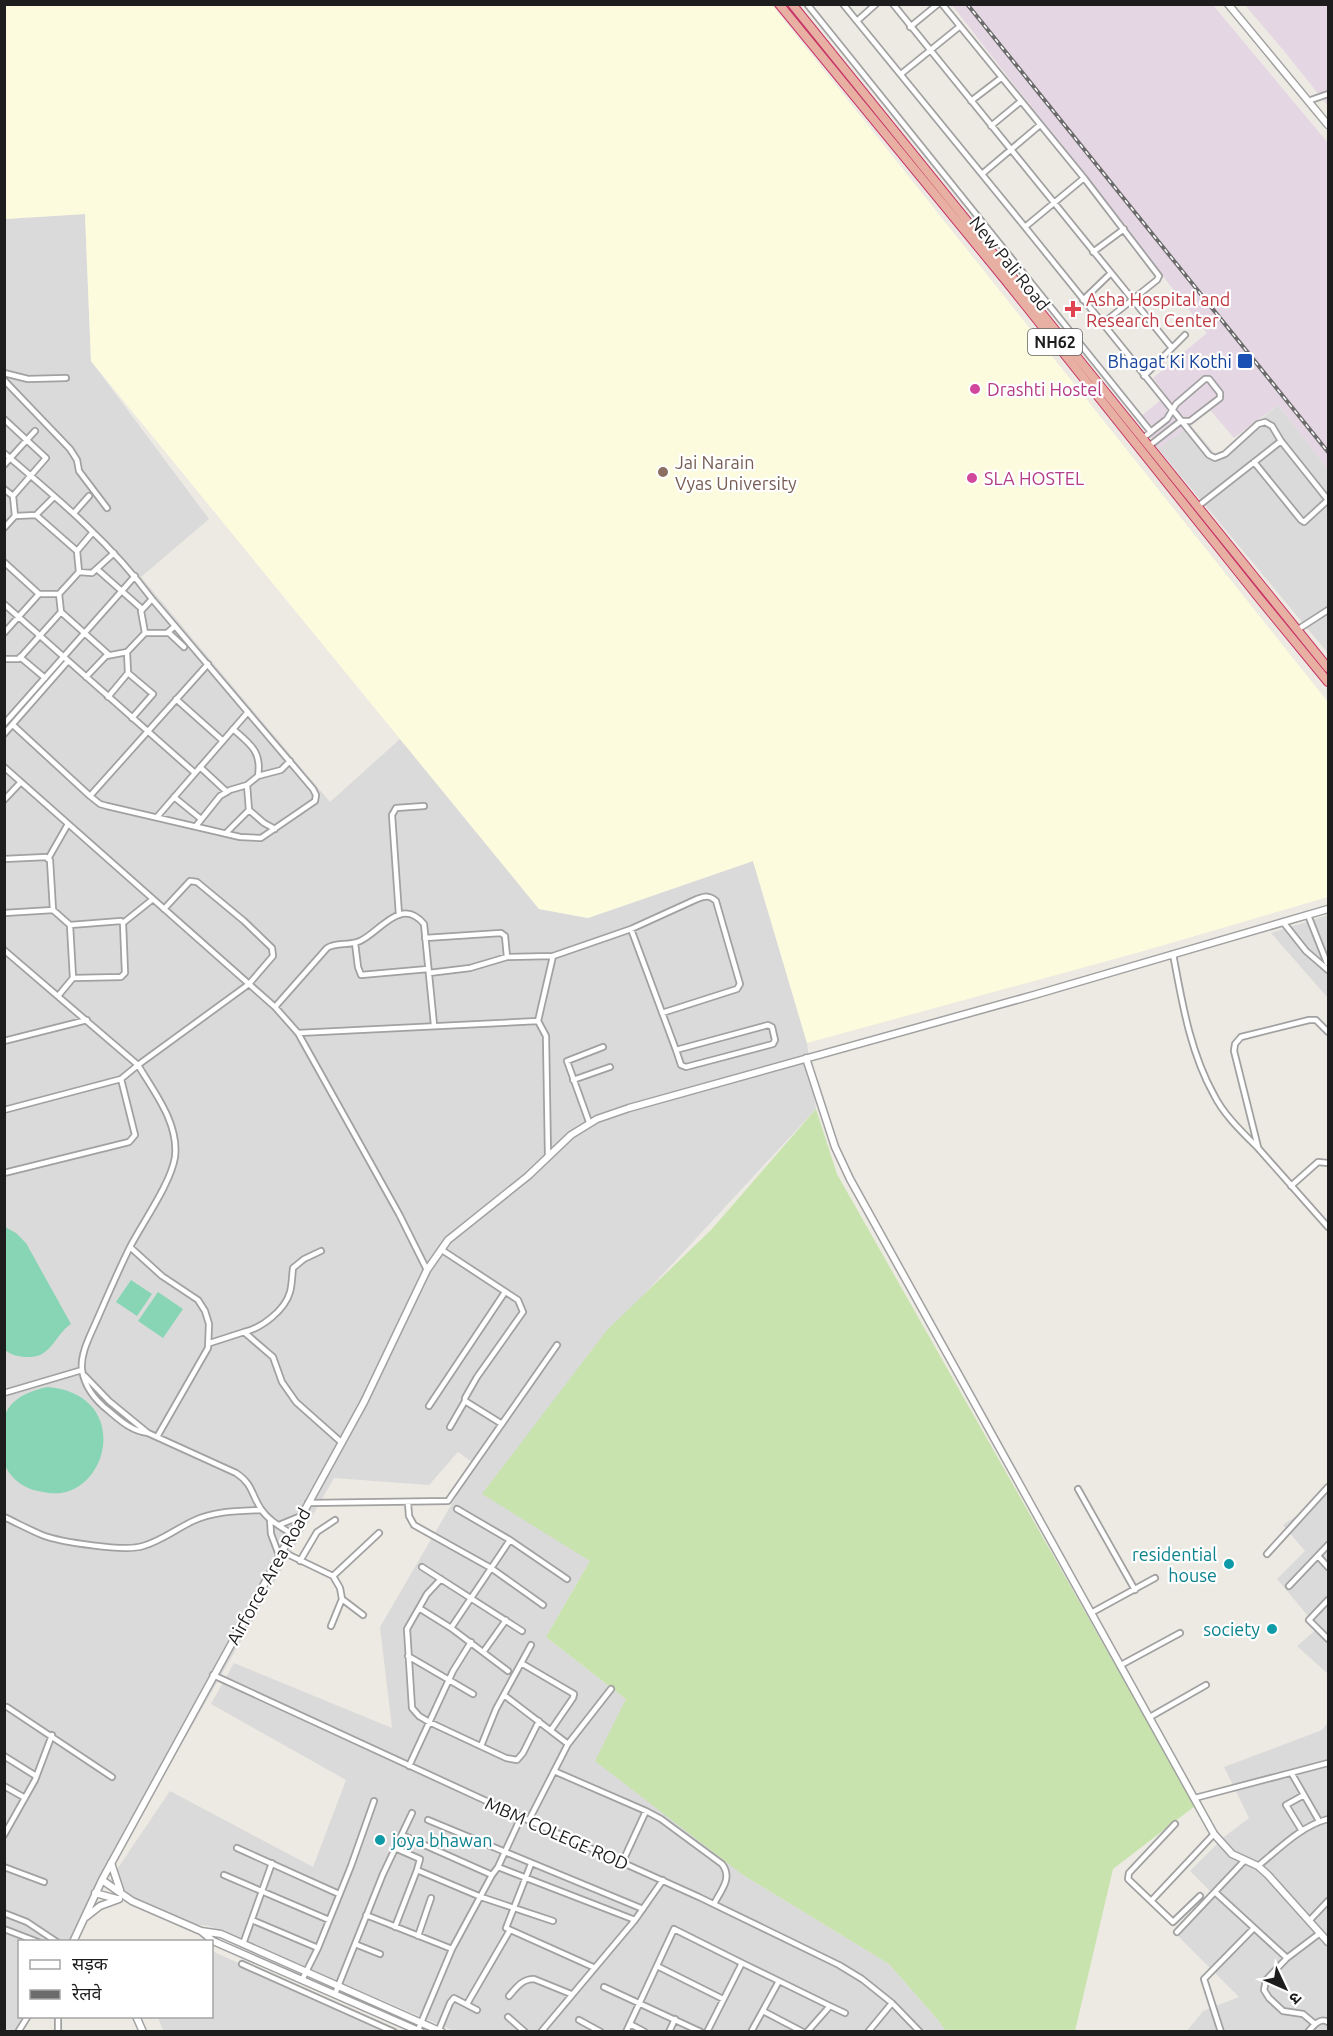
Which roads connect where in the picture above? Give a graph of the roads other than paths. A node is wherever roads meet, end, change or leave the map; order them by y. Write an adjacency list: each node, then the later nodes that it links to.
1 (779, 4): 46 (highway, New Pali Road / NH62)
2 (792, 4): 46 (highway, New Pali Road / NH62)
3 (807, 4): 43 (street)
4 (843, 4): 9 (street)
5 (876, 4): 9 (street)
6 (893, 4): 10 (street)
7 (940, 4): 10 (street); 11 (street)
8 (1228, 4): 17 (street)
9 (857, 21): 13 (street)
10 (910, 27): 12 (street)
11 (960, 27): 12 (street); 14 (street)
12 (930, 51): 13 (street); 16 (street)
13 (900, 74): 23 (street)
14 (1001, 78): 16 (street); 18 (street)
15 (1329, 94): 17 (street)
16 (971, 101): 21 (street)
17 (1308, 101): 20 (street)
18 (1020, 102): 19 (street); 21 (street)
19 (1040, 125): 22 (street); 24 (street)
20 (1329, 125)
21 (991, 126): 22 (street)
22 (1011, 151): 23 (street); 25 (street)
23 (982, 174): 26 (street)
24 (1084, 178): 25 (street); 27 (street)
25 (1054, 203): 26 (street); 28 (street)
26 (1025, 227): 30 (street)
27 (1124, 229): 28 (street); 31 (street)
28 (1093, 252): 29 (street)
29 (1111, 273): 30 (street); 31 (street)
30 (1083, 300): 32 (street)
31 (1132, 300): 32 (street); 34 (street)
32 (1102, 324): 36 (street)
33 (1185, 335): 34 (street)
34 (1172, 348): 36 (street)
35 (4, 374): 37 (street)
36 (1144, 376): 39 (street)
37 (66, 378)
38 (4, 380): 59 (street)
39 (1173, 410): 41 (street); 41 (street); 43 (street)
40 (5, 421): 44 (street)
41 (1181, 421): 45 (street); 47 (street)
42 (35, 431): 44 (street)
43 (1151, 432): 46 (street)
44 (28, 440): 49 (street); 52 (street)
45 (1281, 441): 50 (street); 57 (street)
46 (1139, 442): 47 (highway, New Pali Road / NH62)
47 (1145, 449): 58 (highway, New Pali Road / NH62); 99 (highway, New Pali Road / NH62)
48 (4, 453): 49 (street)
49 (11, 459): 51 (street); 52 (street)
50 (1254, 462): 57 (street); 58 (street)
51 (4, 465)
52 (31, 476): 54 (street); 56 (street)
53 (4, 489): 54 (street)
54 (14, 496): 62 (street)
55 (89, 496): 60 (street)
56 (54, 497): 60 (street); 61 (street)
57 (1329, 500)
58 (1197, 507): 81 (highway, New Pali Road / NH62)
59 (107, 508)
60 (74, 513): 64 (street)
61 (36, 514): 62 (street); 65 (street)
62 (15, 516): 63 (street)
63 (4, 528)
64 (93, 532): 65 (street); 66 (street)
65 (77, 551): 69 (street)
66 (114, 553): 68 (street); 70 (street)
67 (4, 562): 72 (street)
68 (98, 570): 69 (street); 71 (street)
69 (79, 572): 73 (street)
70 (135, 576): 71 (street); 74 (street)
71 (121, 590): 76 (street); 84 (street)
72 (39, 594): 73 (street); 79 (street)
73 (59, 594): 78 (street)
74 (152, 598): 76 (street); 80 (street)
75 (4, 604): 79 (street)
76 (142, 609): 85 (street)
77 (1329, 610): 81 (street)
78 (61, 612): 84 (street); 86 (street)
79 (18, 617): 83 (street); 86 (street)
80 (175, 626): 82 (street); 94 (street)
81 (1297, 630): 95 (highway, New Pali Road / NH62)
82 (168, 632): 85 (street); 87 (street)
83 (4, 633)
84 (86, 633): 89 (street); 91 (street)
85 (145, 633): 88 (street)
86 (40, 636): 90 (street); 91 (street)
87 (184, 647)
88 (127, 652): 89 (street); 96 (street)
89 (109, 654): 97 (street)
90 (20, 657): 92 (street); 98 (street)
91 (63, 657): 93 (street); 98 (street)
92 (4, 659)
93 (68, 661): 97 (street); 105 (street)
94 (208, 664): 101 (street); 102 (street)
95 (1329, 668)
96 (128, 673): 100 (street); 103 (street)
97 (86, 677): 100 (street)
98 (45, 678): 104 (street)
99 (1329, 682)
100 (108, 697): 103 (street)
101 (176, 699): 107 (street); 109 (street)
102 (248, 712): 106 (street); 110 (street)
103 (132, 718): 107 (street)
104 (6, 720)
105 (13, 725): 108 (street); 118 (street)
106 (233, 729): 109 (street); 114 (street)
107 (148, 732): 113 (street); 118 (street)
108 (4, 734)
109 (223, 741): 112 (street)
110 (290, 762): 114 (street); 127 (street)
111 (4, 767): 115 (street)
112 (200, 767): 113 (street); 117 (street)
113 (195, 773): 119 (street)
114 (258, 776): 116 (street)
115 (21, 782): 120 (street); 125 (street)
116 (247, 785): 117 (street); 122 (street)
117 (227, 792): 124 (street)
118 (90, 796): 123 (street)
119 (174, 797): 123 (street); 124 (street)
120 (4, 800)
121 (424, 806): 136 (street)
122 (249, 810): 127 (street); 128 (street)
123 (157, 817): 126 (street)
124 (201, 819): 126 (street)
125 (68, 824): 130 (street); 131 (street)
126 (196, 826): 128 (street)
127 (275, 829): 128 (street)
128 (226, 833)
129 (4, 859): 130 (street)
130 (48, 859): 134 (street)
131 (153, 899): 132 (street); 139 (street)
132 (164, 909): 152 (street); 152 (street)
133 (1329, 909): 137 (street, Airforce Area Road)
134 (53, 910): 135 (street); 140 (street)
135 (4, 913)
136 (399, 915): 142 (street); 143 (street)
137 (1308, 915): 138 (street, Airforce Area Road); 148 (street)
138 (1283, 922): 145 (street, Airforce Area Road); 148 (street)
139 (123, 923): 140 (street); 151 (street)
140 (70, 925): 151 (street)
141 (631, 930): 146 (street); 155 (street); 155 (street)
142 (425, 938): 147 (street); 150 (street)
143 (355, 943): 150 (street); 154 (street)
144 (4, 950): 153 (street)
145 (1173, 954): 164 (street, Airforce Area Road); 171 (street)
146 (553, 956): 147 (street); 157 (street)
147 (507, 957): 150 (street)
148 (1327, 964): 149 (street)
149 (1329, 970)
150 (428, 971): 158 (street)
151 (73, 978): 153 (street)
152 (249, 984): 154 (street); 165 (street)
153 (58, 996): 156 (street)
154 (275, 1007): 160 (street)
155 (662, 1013): 163 (street)
156 (87, 1020): 161 (street); 165 (street)
157 (538, 1021): 158 (street); 172 (street)
158 (434, 1026): 160 (street)
159 (1329, 1032): 171 (street)
160 (298, 1033): 180 (street)
161 (4, 1041)
162 (603, 1047): 168 (street)
163 (676, 1050): 163 (street)
164 (806, 1058): 170 (street, Airforce Area Road); 226 (street)
165 (138, 1065): 167 (street); 177 (street)
166 (610, 1066): 168 (street)
167 (121, 1079): 169 (street); 174 (street)
168 (573, 1080): 170 (street)
169 (4, 1110)
170 (590, 1122): 172 (street, Airforce Area Road)
171 (1258, 1149): 175 (street)
172 (548, 1156): 178 (street, Airforce Area Road)
173 (1329, 1162): 175 (street)
174 (4, 1173)
175 (1291, 1186): 176 (street)
176 (1329, 1227)
177 (130, 1247): 183 (street); 185 (street)
178 (442, 1250): 180 (street, Airforce Area Road); 181 (street)
179 (321, 1251): 182 (street)
180 (427, 1270): 192 (street, Airforce Area Road)
181 (505, 1292): 187 (street); 188 (street)
182 (244, 1332): 183 (street); 192 (street)
183 (210, 1343): 191 (street)
184 (557, 1345): 189 (street)
185 (83, 1372): 186 (street); 191 (street)
186 (4, 1393)
187 (465, 1401): 189 (street); 190 (street)
188 (429, 1406)
189 (502, 1424): 196 (street)
190 (450, 1427)
191 (157, 1437): 198 (street)
192 (341, 1442): 195 (street, Airforce Area Road)
193 (1329, 1486): 209 (street)
194 (1078, 1489): 220 (street)
195 (308, 1503): 196 (street); 199 (street, Airforce Area Road)
196 (408, 1503): 214 (street)
197 (457, 1509): 206 (street)
198 (261, 1510): 200 (street); 201 (street)
199 (301, 1516): 203 (street); 205 (street, Airforce Area Road)
200 (4, 1517)
201 (270, 1519): 203 (street); 208 (street)
202 (335, 1520): 211 (street)
203 (279, 1525): 205 (street)
204 (379, 1533): 215 (street)
205 (292, 1534): 208 (street, Airforce Area Road)
206 (510, 1540): 214 (street); 218 (street)
207 (1329, 1545): 210 (street)
208 (280, 1553): 211 (street); 241 (street, Airforce Area Road)
209 (1267, 1554)
210 (1318, 1556): 213 (street); 219 (street)
211 (300, 1561): 215 (street)
212 (422, 1567): 217 (street)
213 (1329, 1567)
214 (491, 1568): 221 (street); 224 (street)
215 (333, 1576): 222 (street)
216 (1155, 1578): 220 (street)
217 (441, 1579): 221 (street); 225 (street)
218 (567, 1579)
219 (1289, 1586)
220 (1135, 1590): 226 (street)
221 (471, 1598): 228 (street); 230 (street)
222 (342, 1599): 227 (street); 229 (street)
223 (1329, 1600): 233 (street)
224 (543, 1605)
225 (419, 1608): 230 (street); 237 (street)
226 (1091, 1613): 239 (street)
227 (363, 1615)
228 (506, 1620): 231 (street); 236 (street)
229 (331, 1626)
230 (451, 1628): 234 (street)
231 (522, 1631)
232 (1180, 1633): 239 (street)
233 (1329, 1639)
234 (471, 1642): 236 (street); 242 (street)
235 (531, 1645): 238 (street)
236 (484, 1651): 240 (street)
237 (407, 1656): 242 (street); 250 (street)
238 (521, 1663): 246 (street); 251 (street)
239 (1121, 1665): 248 (street)
240 (508, 1671)
241 (213, 1675): 257 (street, MBM COLEGE ROD); 284 (street, Airforce Area Road)
242 (449, 1679): 245 (street); 250 (street)
243 (1206, 1685): 248 (street)
244 (611, 1689): 253 (street)
245 (472, 1694)
246 (504, 1695): 249 (street); 254 (street)
247 (4, 1707): 252 (street)
248 (1150, 1717): 265 (street)
249 (538, 1721): 251 (street); 254 (street)
250 (429, 1722): 254 (street); 257 (street)
251 (551, 1730): 253 (street)
252 (52, 1735): 260 (street); 261 (street)
253 (568, 1744): 258 (street)
254 (481, 1746)
255 (5, 1757): 260 (street)
256 (1329, 1764): 259 (street)
257 (409, 1766): 269 (street, MBM COLEGE ROD)
258 (554, 1771): 267 (street); 272 (street)
259 (1292, 1774): 263 (street); 265 (street)
260 (36, 1776): 264 (street)
261 (112, 1777)
262 (4, 1786): 264 (street)
263 (1304, 1795): 273 (street); 276 (street)
264 (25, 1798): 275 (street)
265 (1196, 1798): 277 (street)
266 (374, 1801): 301 (street)
267 (646, 1811): 286 (street); 308 (street)
268 (412, 1813): 279 (street)
269 (521, 1817): 272 (street, MBM COLEGE ROD); 282 (street)
270 (1329, 1818): 273 (street)
271 (428, 1820): 282 (street)
272 (529, 1820): 286 (street, MBM COLEGE ROD)
273 (1318, 1821): 276 (street)
274 (1175, 1824): 306 (street)
275 (7, 1826): 278 (street)
276 (1302, 1831): 288 (street)
277 (1214, 1834): 283 (street); 306 (street)
278 (4, 1835)
279 (402, 1835): 281 (street); 293 (street)
280 (237, 1848): 285 (street)
281 (395, 1848): 291 (street); 312 (street)
282 (505, 1853): 287 (street); 290 (street)
283 (1245, 1860): 288 (street); 300 (street)
284 (111, 1862): 295 (street, Airforce Area Road); 302 (street)
285 (272, 1863): 298 (street); 301 (street)
286 (622, 1863): 296 (street, MBM COLEGE ROD)
287 (531, 1864): 294 (street); 310 (street)
288 (1258, 1866): 318 (street)
289 (4, 1867): 297 (street)
290 (498, 1867): 293 (street); 294 (street)
291 (417, 1869): 304 (street); 319 (street)
292 (224, 1875): 298 (street)
293 (492, 1875): 304 (street)
294 (524, 1878): 309 (street); 316 (street)
295 (102, 1880): 299 (street, Airforce Area Road); 302 (street)
296 (663, 1880): 308 (street, MBM COLEGE ROD); 310 (street)
297 (44, 1882)
298 (262, 1892): 314 (street); 315 (street)
299 (95, 1893): 302 (street); 313 (street, Airforce Area Road)
300 (1216, 1893): 320 (street); 324 (street)
301 (339, 1894): 315 (street)
302 (120, 1896): 313 (street); 323 (street)
303 (1200, 1896): 306 (street)
304 (481, 1897): 309 (street); 336 (street)
305 (431, 1898): 326 (street)
306 (1151, 1901)
307 (1329, 1901): 318 (street)
308 (714, 1904): 354 (street, MBM COLEGE ROD)
309 (513, 1907): 317 (street); 322 (street)
310 (643, 1909): 316 (street)
311 (4, 1913): 328 (street)
312 (366, 1915): 319 (street); 334 (street)
313 (84, 1919): 329 (street, Airforce Area Road)
314 (252, 1920): 333 (street); 335 (street)
315 (329, 1920): 335 (street)
316 (634, 1920): 342 (street)
317 (553, 1921)
318 (1309, 1921): 325 (street)
319 (395, 1927): 326 (street)
320 (1254, 1928): 338 (street); 384 (street)
321 (4, 1929): 327 (street)
322 (510, 1930): 342 (street); 355 (street)
323 (201, 1931): 330 (street); 333 (street)
324 (1177, 1932)
325 (1320, 1933): 332 (street); 338 (street)
326 (418, 1936): 336 (street)
327 (35, 1940)
328 (56, 1940)
329 (74, 1940)
330 (212, 1940)
331 (213, 1941): 344 (street)
332 (1329, 1942)
333 (243, 1944): 343 (street)
334 (355, 1944): 337 (street); 346 (street)
335 (318, 1948): 343 (street)
336 (452, 1950): 364 (street)
337 (380, 1954)
338 (1287, 1958): 367 (street)
339 (742, 1963): 341 (street); 345 (street); 351 (street)
340 (242, 1964): 352 (street)
341 (657, 1966): 351 (street); 353 (street)
342 (593, 1967): 349 (street)
343 (305, 1971): 344 (street); 346 (street)
344 (302, 1980): 348 (street)
345 (779, 1981): 356 (street); 358 (street)
346 (338, 1986): 348 (street); 364 (street)
347 (604, 1987): 353 (street)
348 (334, 1994): 352 (street); 370 (street)
349 (571, 1994): 350 (street); 373 (street)
350 (509, 1996)
351 (723, 1999): 379 (street)
352 (329, 2001): 369 (street)
353 (640, 2002): 362 (street); 366 (street)
354 (892, 2003): 382 (street); 383 (street, MBM COLEGE ROD)
355 (467, 2004): 357 (street); 371 (street)
356 (830, 2006): 359 (street); 381 (street)
357 (477, 2010)
358 (763, 2011): 380 (street); 381 (street)
359 (846, 2013)
360 (508, 2017): 372 (street)
361 (27, 2018): 368 (street)
362 (675, 2019): 377 (street); 378 (street)
363 (579, 2020): 374 (street)
364 (420, 2022): 370 (street); 371 (street)
365 (1329, 2022): 367 (street)
366 (630, 2024): 375 (street); 376 (street)
367 (1315, 2024): 385 (street)
368 (18, 2031)
369 (394, 2031)
370 (419, 2031)
371 (440, 2031)
372 (525, 2031)
373 (541, 2031)
374 (601, 2031)
375 (626, 2031)
376 (645, 2031)
377 (669, 2031)
378 (701, 2031)
379 (707, 2031)
380 (751, 2031)
381 (805, 2031)
382 (868, 2031)
383 (920, 2031)
384 (1221, 2031)
385 (1308, 2031)

